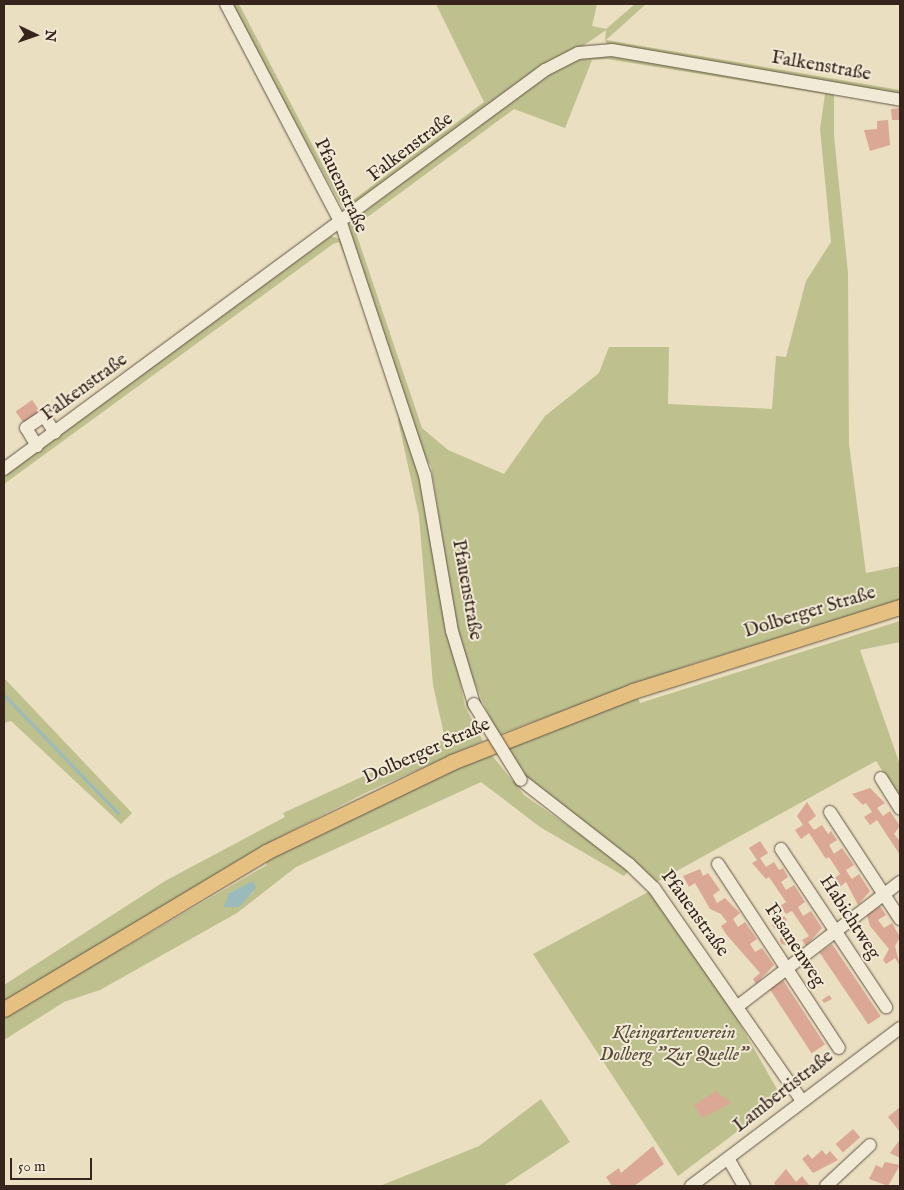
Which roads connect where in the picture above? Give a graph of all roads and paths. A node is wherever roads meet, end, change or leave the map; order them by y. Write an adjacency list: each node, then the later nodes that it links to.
1 (226, 4): 3 (street, Pfauenstraße)
2 (900, 100): 3 (street, Falkenstraße)
3 (341, 223): 4 (street, Falkenstraße); 18 (street, Pfauenstraße, bridge)
4 (55, 433): 5 (street, Falkenstraße); 5 (street)
5 (37, 446): 6 (street, Falkenstraße)
6 (4, 469)
7 (900, 608): 20 (main road, Dolberger Straße)
8 (881, 778): 9 (street)
9 (900, 808)
10 (830, 812): 14 (street)
11 (782, 849): 16 (street, Habichtweg)
12 (718, 864): 17 (street, Fasanenweg)
13 (900, 882): 14 (street)
14 (884, 895): 15 (street); 16 (street)
15 (900, 920)
16 (835, 932): 17 (street); 19 (street, Habichtweg)
17 (786, 969): 18 (street); 22 (street, Fasanenweg)
18 (738, 1006): 23 (street, Pfauenstraße)
19 (886, 1007)
20 (4, 1010)
21 (900, 1028): 23 (street, Lambertistraße)
22 (839, 1048)
23 (802, 1101): 25 (street, Lambertistraße)
24 (870, 1145): 28 (street)
25 (729, 1160): 26 (street, Lambertistraße); 27 (street)
26 (691, 1186)
27 (744, 1186)
28 (826, 1186)

